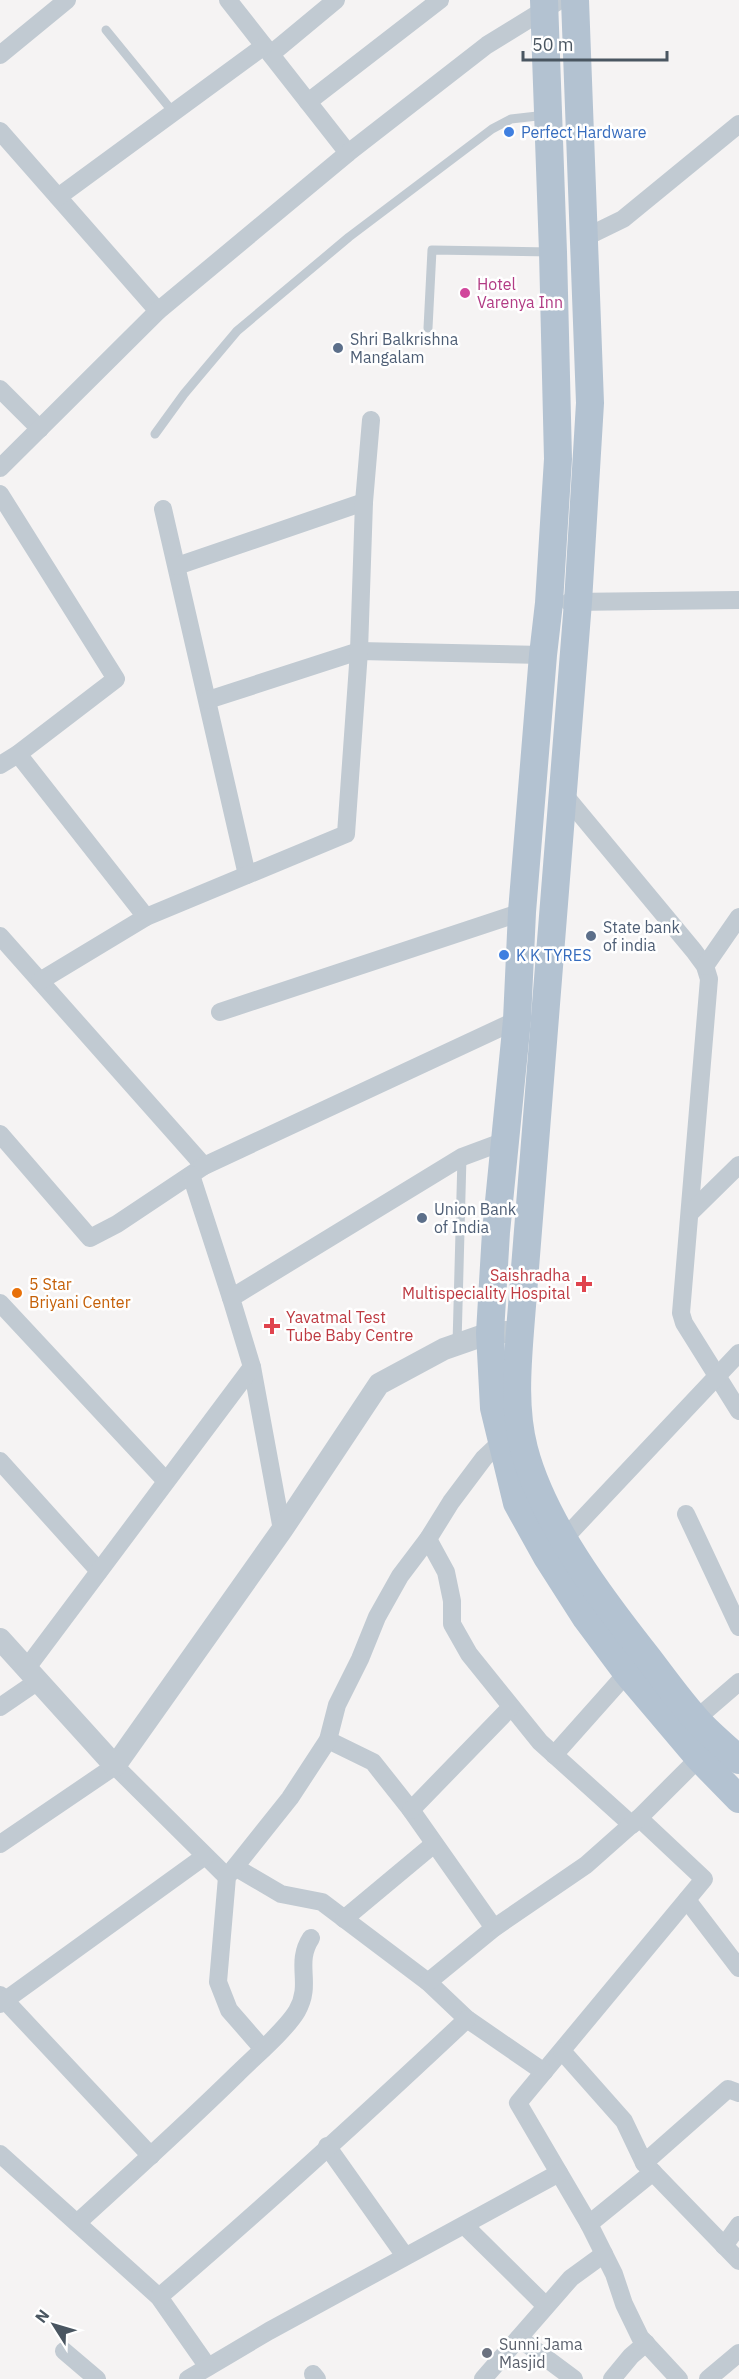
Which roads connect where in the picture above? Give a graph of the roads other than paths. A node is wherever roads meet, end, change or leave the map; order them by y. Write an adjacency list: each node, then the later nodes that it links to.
1 (67, 0): 9 (street)
2 (336, 0): 8 (street)
3 (440, 0): 10 (street)
4 (575, 0): 17 (main road)
5 (230, 1): 8 (street)
6 (549, 3): 12 (main road); 15 (street)
7 (105, 30): 11 (lane)
8 (267, 50): 10 (street); 11 (street)
9 (0, 55)
10 (308, 102): 15 (street)
11 (173, 112): 16 (street)
12 (548, 114): 18 (main road); 24 (lane)
13 (739, 124): 17 (street)
14 (0, 131): 16 (street)
15 (348, 153): 19 (street)
16 (58, 197): 19 (street)
17 (584, 238): 31 (main road)
18 (553, 252): 20 (lane); 32 (main road)
19 (158, 310): 23 (street)
20 (429, 328)
21 (0, 389): 23 (street)
22 (370, 420): 27 (street)
23 (40, 429): 25 (street)
24 (156, 434)
25 (0, 468)
26 (0, 494): 36 (street)
27 (364, 502): 29 (street); 33 (street)
28 (163, 509): 29 (street)
29 (177, 566): 35 (street)
30 (739, 600): 31 (street)
31 (578, 602): 32 (street); 38 (main road)
32 (549, 603): 34 (main road)
33 (359, 651): 34 (street); 35 (street); 39 (street)
34 (543, 655): 40 (main road)
35 (208, 700): 39 (street)
36 (18, 754): 37 (street); 41 (street)
37 (0, 765)
38 (562, 792): 44 (street); 46 (main road)
39 (247, 875): 41 (street)
40 (522, 912): 45 (main road); 48 (street)
41 (146, 917): 47 (street)
42 (739, 917): 44 (street)
43 (0, 936): 47 (street)
44 (705, 966): 55 (street)
45 (519, 969): 46 (main road); 49 (main road)
46 (548, 971): 58 (main road)
47 (40, 981): 54 (street)
48 (220, 1012)
49 (517, 1020): 51 (main road); 54 (street)
50 (0, 1134): 54 (street)
51 (505, 1141): 52 (street); 59 (main road)
52 (462, 1157): 56 (street); 60 (lane)
53 (739, 1165): 55 (street)
54 (197, 1171): 56 (street)
55 (690, 1213): 63 (street)
56 (231, 1298): 62 (street)
57 (0, 1303): 67 (street)
58 (520, 1331): 59 (street); 71 (main road)
59 (490, 1333): 60 (street); 65 (main road)
60 (457, 1344): 69 (street)
61 (739, 1353): 63 (street)
62 (252, 1367): 67 (street); 69 (street)
63 (717, 1377): 64 (street); 71 (street)
64 (739, 1411)
65 (502, 1441): 70 (street); 71 (main road)
66 (0, 1461): 72 (street)
67 (166, 1481): 72 (street)
68 (686, 1514): 73 (street)
69 (282, 1530): 85 (street)
70 (428, 1539): 79 (street); 81 (street)
71 (555, 1549): 75 (main road); 80 (main road)
72 (99, 1571): 76 (street)
73 (739, 1627)
74 (0, 1639): 76 (street)
75 (627, 1673): 82 (street); 83 (main road)
76 (32, 1675): 78 (street); 85 (street)
77 (739, 1683): 80 (street)
78 (0, 1707)
79 (511, 1707): 82 (street); 87 (street)
80 (696, 1719): 84 (main road)
81 (328, 1740): 87 (street); 92 (street)
82 (554, 1755): 88 (street)
83 (699, 1758): 86 (main road); 88 (street)
84 (739, 1760)
85 (115, 1766): 89 (street); 91 (street)
86 (739, 1799)
87 (411, 1810): 90 (street)
88 (635, 1822): 93 (street); 95 (street)
89 (0, 1844)
90 (435, 1844): 94 (street); 95 (street)
91 (205, 1856): 92 (street); 99 (street)
92 (231, 1872): 94 (street); 101 (street)
93 (687, 1900): 97 (street); 102 (street)
94 (344, 1919): 98 (street)
95 (494, 1928): 98 (street)
96 (310, 1938): 101 (street)
97 (739, 1968)
98 (428, 1982): 100 (street)
99 (2, 2000): 106 (street)
100 (467, 2019): 103 (street); 105 (street)
101 (263, 2049): 106 (street)
102 (562, 2051): 103 (street); 108 (street)
103 (544, 2072): 109 (street)
104 (739, 2093): 108 (street)
105 (327, 2146): 116 (street); 118 (street)
106 (151, 2156): 110 (street)
107 (1, 2158): 110 (street)
108 (648, 2167): 111 (street); 114 (street)
109 (559, 2173): 111 (street); 113 (street)
110 (77, 2223): 118 (street)
111 (589, 2224): 115 (street)
112 (739, 2225): 114 (street)
113 (465, 2226): 116 (street); 119 (street)
114 (724, 2246): 117 (street)
115 (604, 2254): 119 (street); 121 (street)
116 (405, 2256): 124 (street)
117 (739, 2261)
118 (159, 2297): 124 (street)
119 (546, 2306): 120 (street)
120 (519, 2338): 127 (street); 128 (street)
121 (646, 2343): 129 (street); 130 (street)
122 (64, 2350): 125 (street)
123 (739, 2353): 131 (street)
124 (208, 2367): 126 (street)
125 (98, 2379)
126 (188, 2379)
127 (483, 2379)
128 (574, 2379)
129 (612, 2379)
130 (679, 2379)
131 (708, 2379)

